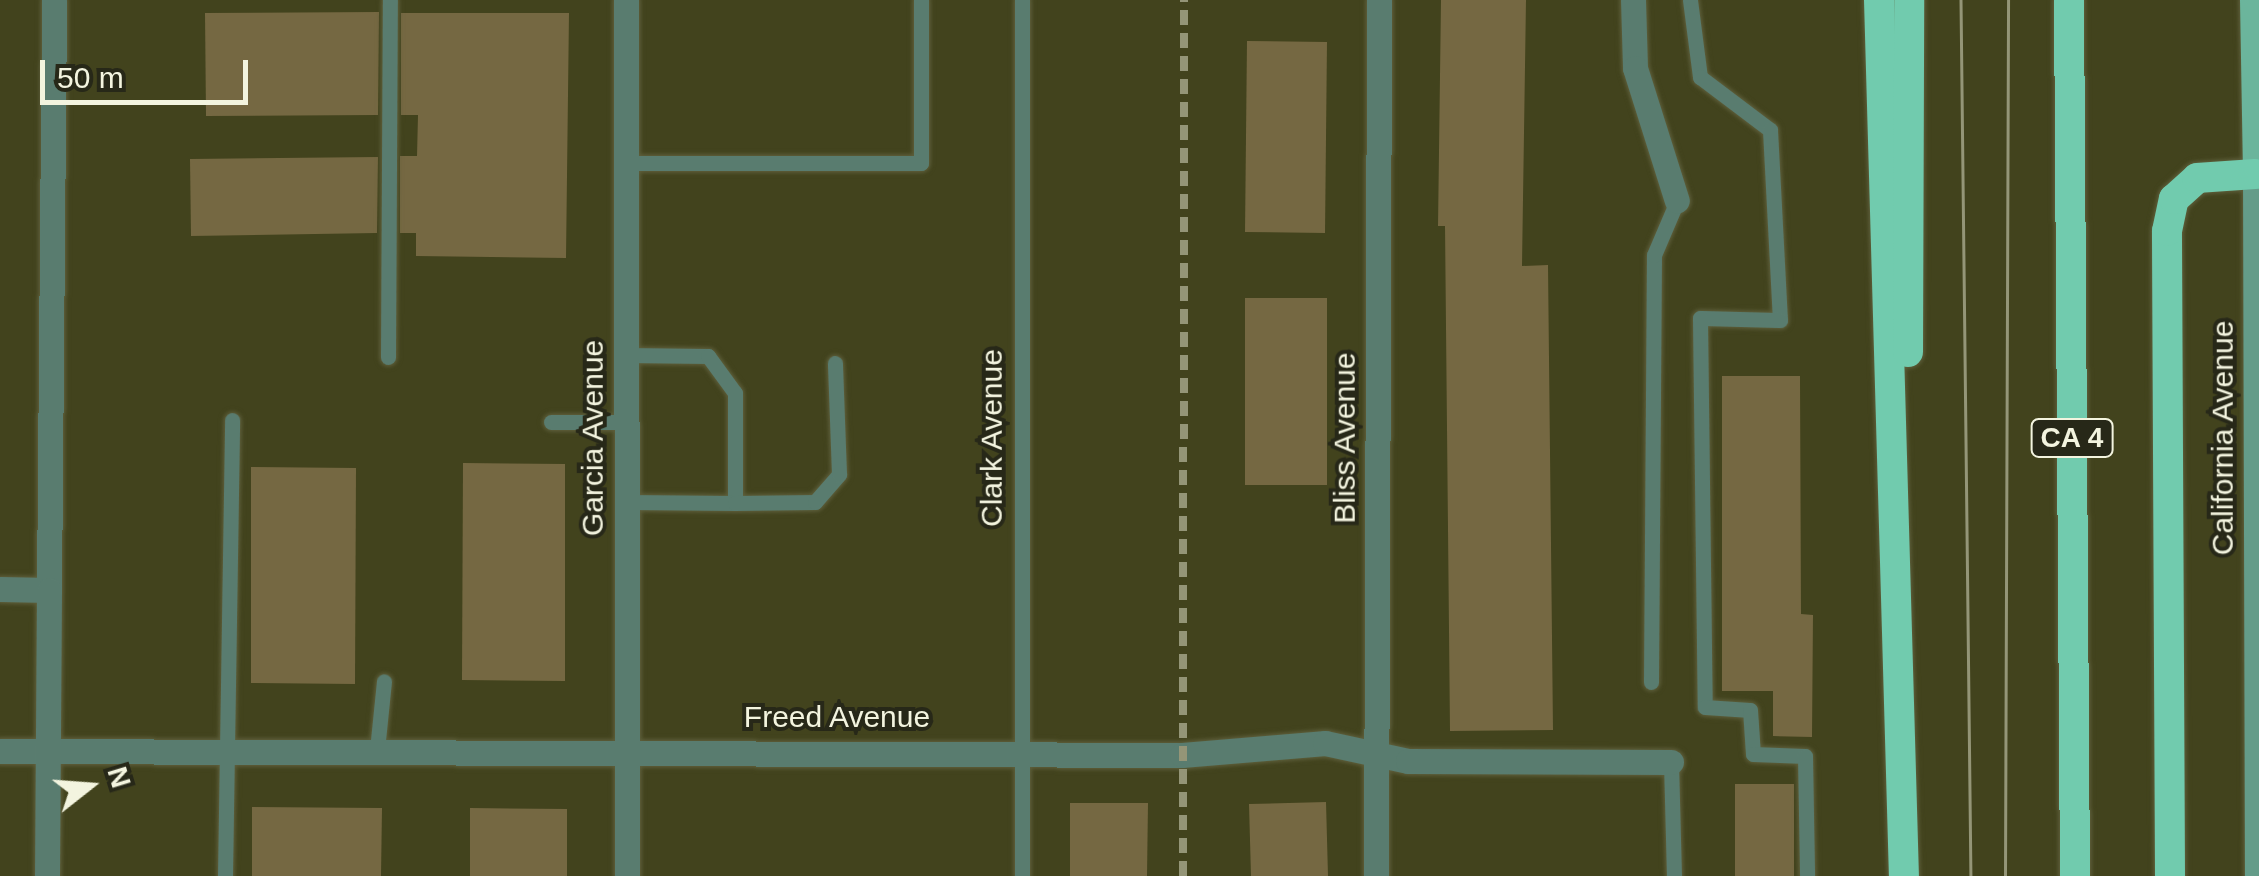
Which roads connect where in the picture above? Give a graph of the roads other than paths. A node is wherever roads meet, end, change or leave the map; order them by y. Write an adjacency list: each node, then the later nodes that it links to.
1 (54, 0): 27 (street)
2 (390, 0): 18 (lane)
3 (626, 0): 14 (street, Garcia Avenue)
4 (922, 0): 14 (lane)
5 (1022, 0): 33 (lane, Clark Avenue)
6 (1379, 0): 37 (street, Bliss Avenue)
7 (1633, 0): 16 (street)
8 (1690, 0): 45 (lane)
9 (1879, 0): 46 (highway)
10 (1909, 0): 46 (highway)
11 (2070, 0): 47 (highway, CA 4)
12 (2252, 0): 13 (main road, California Avenue)
13 (2256, 52): 15 (main road, California Avenue)
14 (626, 163): 17 (street, Garcia Avenue)
15 (2255, 174): 25 (main road, California Avenue); 48 (highway)
16 (1677, 202): 30 (lane)
17 (625, 355): 22 (street, Garcia Avenue); 24 (lane)
18 (388, 358)
19 (835, 363): 24 (lane)
20 (232, 420): 35 (lane)
21 (551, 422): 22 (lane)
22 (626, 422): 23 (street, Garcia Avenue)
23 (626, 502): 24 (lane); 31 (street, Garcia Avenue)
24 (734, 502)
25 (2258, 530): 28 (main road, California Avenue)
26 (0, 589): 27 (street)
27 (49, 590): 36 (street)
28 (2258, 637): 49 (main road, California Avenue)
29 (384, 680): 32 (lane)
30 (1651, 682)
31 (626, 749): 32 (street, Freed Avenue); 33 (street, Freed Avenue); 41 (street, Garcia Avenue)
32 (378, 750): 35 (street, Freed Avenue)
33 (1019, 750): 37 (street, Freed Avenue); 42 (lane, Clark Avenue)
34 (0, 751): 36 (street, Freed Avenue)
35 (225, 751): 36 (street, Freed Avenue); 40 (lane)
36 (49, 753): 39 (street)
37 (1376, 753): 38 (street, Freed Avenue); 43 (street, Bliss Avenue)
38 (1671, 762): 44 (lane)
39 (47, 876)
40 (225, 876)
41 (626, 876)
42 (1022, 876)
43 (1376, 876)
44 (1674, 876)
45 (1807, 876)
46 (1905, 876)
47 (2074, 876)
48 (2170, 876)
49 (2257, 876)

